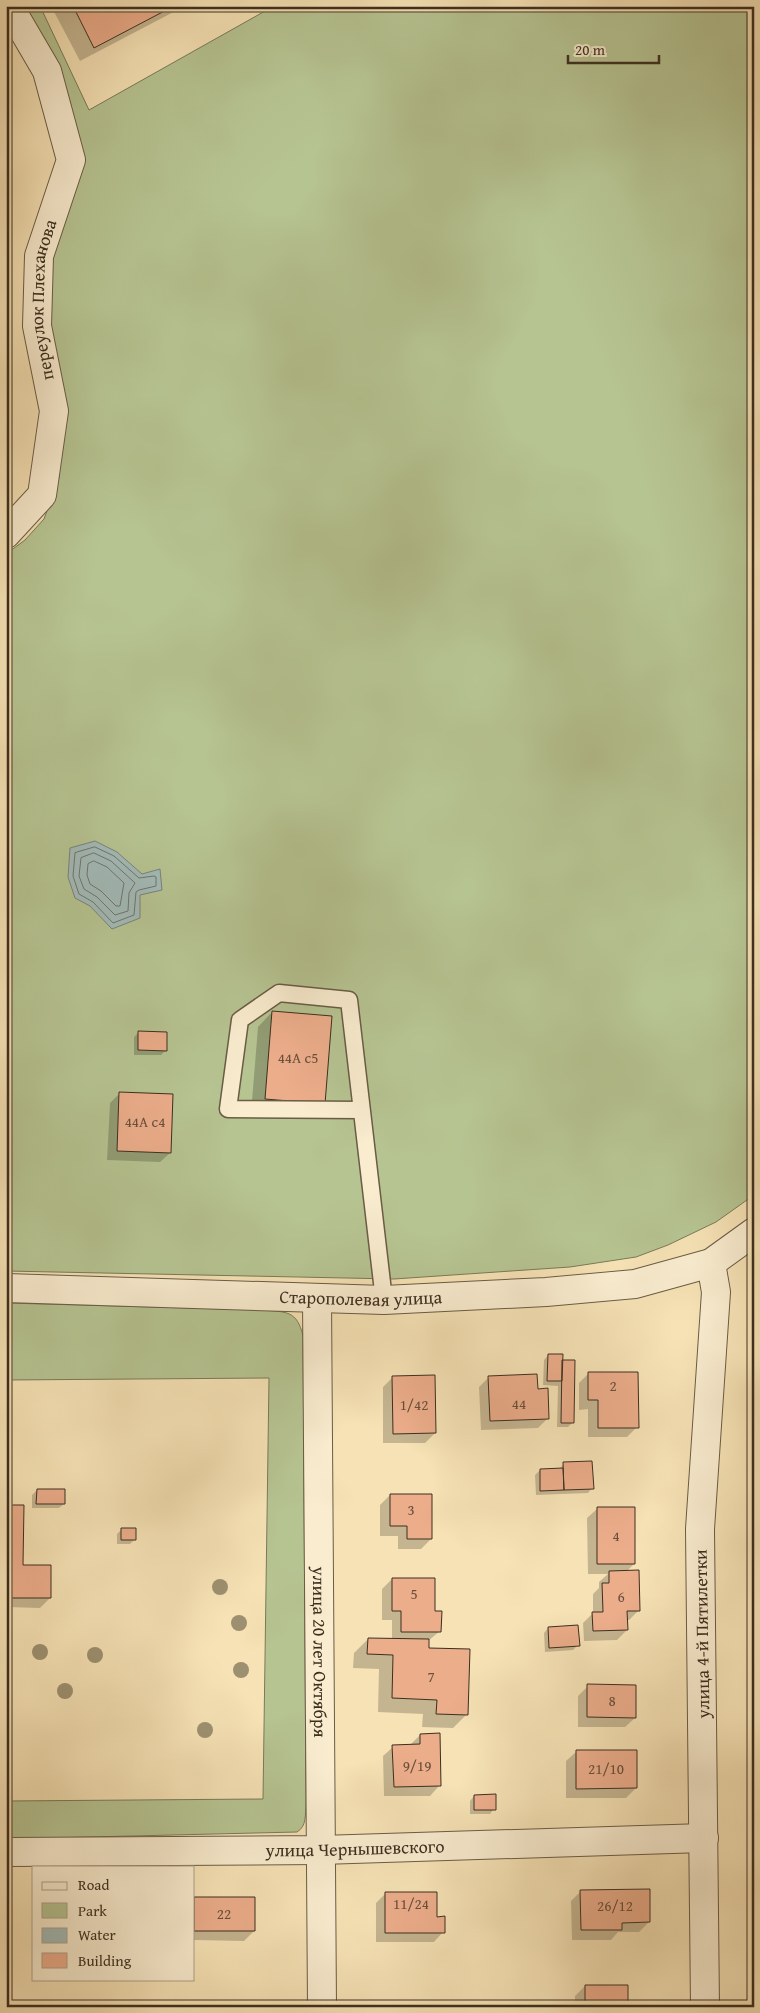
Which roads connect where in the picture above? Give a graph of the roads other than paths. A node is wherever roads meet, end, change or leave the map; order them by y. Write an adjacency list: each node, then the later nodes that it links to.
1 (9, 6): 2 (street, переулок Плеханова)
2 (6, 534)
3 (361, 1110): 3 (lane); 8 (lane)
4 (754, 1232): 5 (street)
5 (711, 1263): 8 (street, Старополевая улица); 9 (street, улица 4-й Пятилетки)
6 (6, 1288): 7 (street, Старополевая улица)
7 (317, 1298): 8 (street, Старополевая улица); 10 (street, улица 20 лет Октября)
8 (384, 1300)
9 (704, 1838): 10 (street, улица Чернышевского); 13 (street, улица 4-й Пятилетки)
10 (321, 1850): 11 (street, улица Чернышевского); 12 (street, улица 20 лет Октября)
11 (6, 1852)
12 (322, 2007)
13 (705, 2007)

